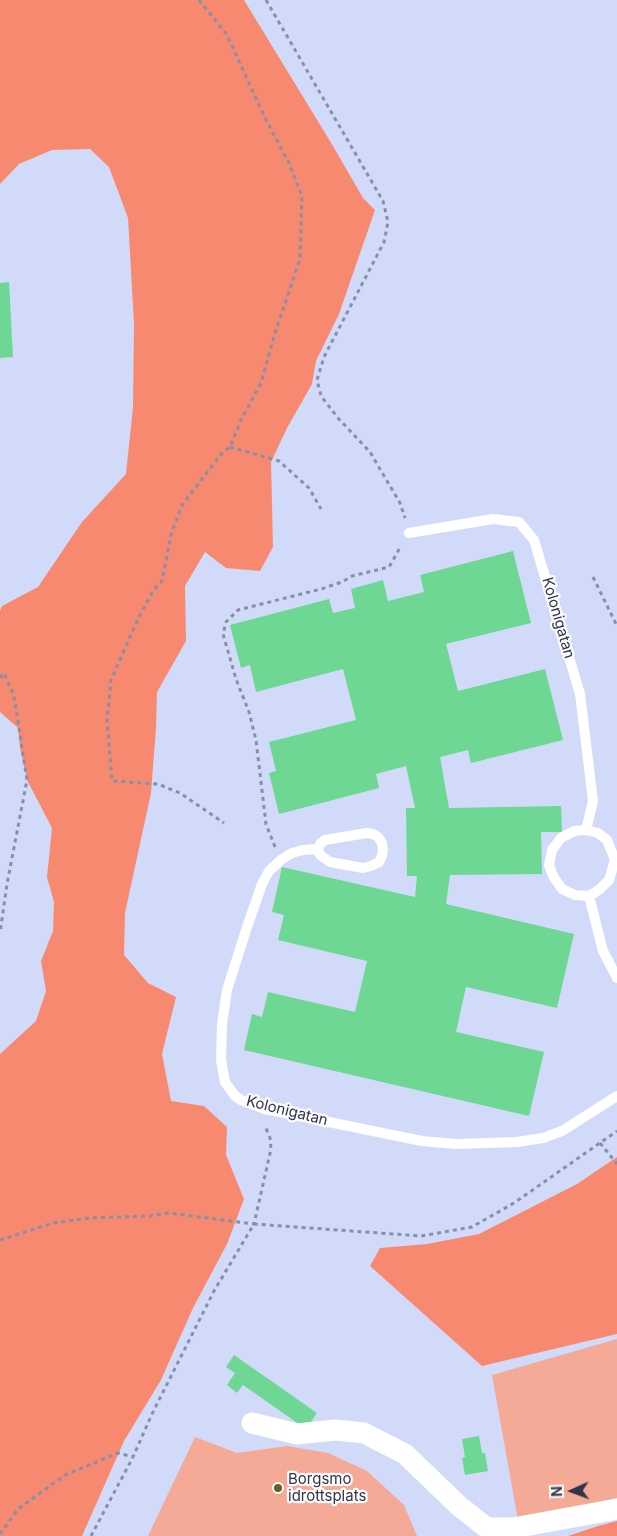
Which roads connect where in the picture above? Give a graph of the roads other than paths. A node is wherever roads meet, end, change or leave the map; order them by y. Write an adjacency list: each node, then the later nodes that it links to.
1 (409, 533): 2 (lane, Kolonigatan)
2 (586, 830): 4 (lane); 4 (lane)
3 (318, 849): 3 (lane, Kolonigatan); 6 (lane, Kolonigatan)
4 (589, 896): 5 (lane)
5 (617, 978)
6 (617, 1096)
7 (252, 1423): 8 (street)
8 (617, 1509)

